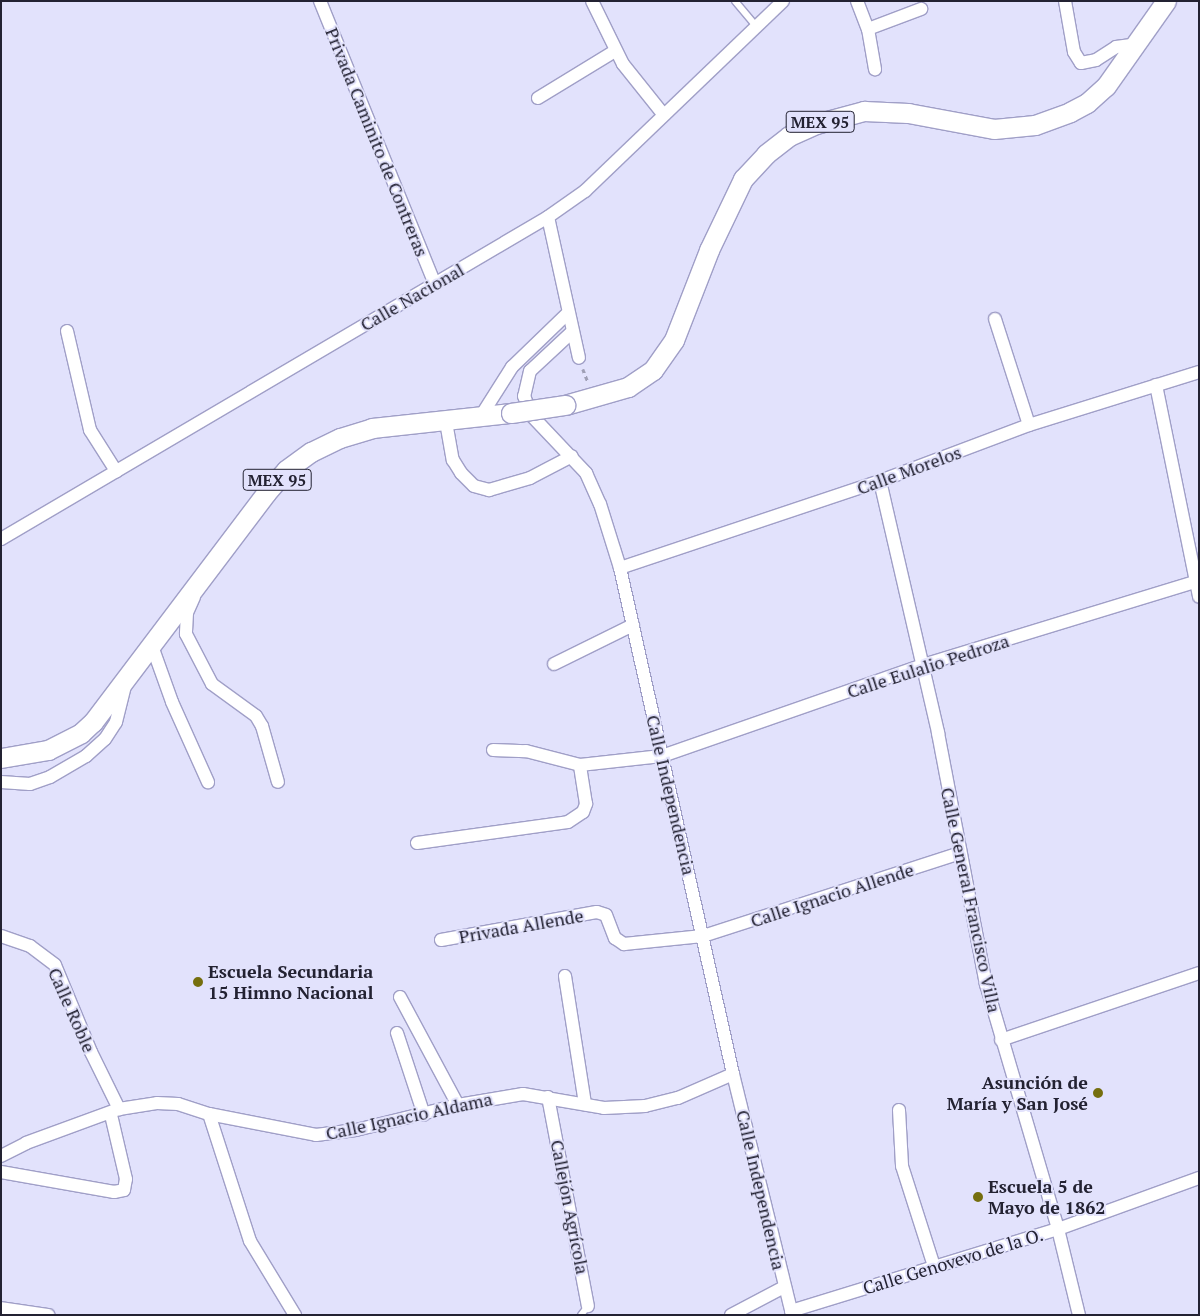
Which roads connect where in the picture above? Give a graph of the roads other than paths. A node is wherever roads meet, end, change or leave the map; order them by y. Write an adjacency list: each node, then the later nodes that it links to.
1 (320, 1): 17 (street, Privada Caminito de Contreras)
2 (592, 1): 12 (street)
3 (735, 1): 9 (lane)
4 (783, 1): 9 (street, Calle Nacional)
5 (857, 1): 10 (street)
6 (1065, 1): 11 (street)
7 (1166, 1): 11 (main road, MEX 95)
8 (921, 9): 10 (street)
9 (756, 26): 15 (street, Calle Nacional)
10 (868, 29): 13 (street)
11 (1138, 44): 25 (main road, MEX 95, bridge)
12 (615, 51): 14 (street); 15 (street)
13 (875, 70)
14 (538, 98)
15 (663, 114): 16 (street, Calle Nacional)
16 (548, 217): 17 (street, Calle Nacional); 18 (street)
17 (434, 284): 29 (street, Calle Nacional)
18 (568, 313): 21 (street); 25 (street)
19 (995, 320): 27 (street)
20 (66, 331): 29 (street)
21 (572, 332): 22 (street); 28 (street, Calle Independencia)
22 (579, 358)
23 (1199, 372): 24 (street, Calle Morelos)
24 (1156, 385): 27 (street, Calle Morelos); 34 (street)
25 (481, 416): 26 (main road, MEX 95)
26 (446, 422): 28 (street); 33 (main road, MEX 95)
27 (1029, 426): 30 (street, Calle Morelos)
28 (572, 456): 32 (street, Calle Independencia)
29 (116, 472): 31 (street, Calle Nacional)
30 (880, 481): 32 (street, Calle Morelos); 39 (street, Calle General Francisco Villa)
31 (1, 539)
32 (620, 568): 36 (street, Calle Independencia)
33 (203, 576): 37 (main road, MEX 95); 47 (street)
34 (1196, 582): 35 (street); 39 (street, Calle Eulalio Pedroza)
35 (1199, 597)
36 (633, 625): 38 (street); 42 (street, Calle Independencia)
37 (152, 646): 40 (main road, MEX 95); 46 (street)
38 (554, 664)
39 (923, 665): 42 (street, Calle Eulalio Pedroza); 49 (street, Calle General Francisco Villa)
40 (127, 680): 43 (main road, MEX 95); 45 (street)
41 (493, 750): 44 (street)
42 (662, 756): 44 (street, Calle Eulalio Pedroza); 51 (street, Calle Independencia)
43 (1, 758)
44 (580, 765): 48 (street)
45 (1, 782)
46 (208, 782)
47 (278, 782)
48 (417, 843)
49 (960, 854): 51 (street, Calle Ignacio Allende); 57 (street, Calle General Francisco Villa)
50 (1, 936): 63 (street, Calle Roble)
51 (703, 936): 52 (street, Privada Allende); 58 (street, Calle Independencia)
52 (441, 940)
53 (1199, 973): 57 (street)
54 (565, 976): 60 (street)
55 (400, 997): 61 (street)
56 (397, 1033): 65 (street)
57 (1001, 1040): 69 (street, Calle General Francisco Villa)
58 (733, 1074): 60 (street, Calle Ignacio Aldama); 71 (street, Calle Independencia)
59 (548, 1097): 60 (street, Calle Ignacio Aldama); 61 (street, Calle Ignacio Aldama); 73 (street, Callejón Agrícola)
60 (585, 1104)
61 (458, 1105): 65 (street, Calle Ignacio Aldama)
62 (899, 1110): 70 (street)
63 (115, 1112): 64 (street, Calle Ignacio Aldama); 66 (street, Calle Ignacio Aldama); 67 (street, Calle Roble)
64 (209, 1114): 65 (street, Calle Ignacio Aldama); 76 (street)
65 (424, 1115)
66 (1, 1156)
67 (1, 1172)
68 (1199, 1178): 69 (street, Calle Genovevo de la O.)
69 (1058, 1229): 70 (street, Calle Genovevo de la O.); 78 (street, Calle General Francisco Villa)
70 (934, 1266): 74 (street, Calle Genovevo de la O.)
71 (784, 1287): 74 (street, Calle Independencia); 77 (street)
72 (1, 1308): 75 (street)
73 (585, 1310)
74 (792, 1313)
75 (48, 1315)
76 (295, 1315)
77 (730, 1315)
78 (1079, 1315)

